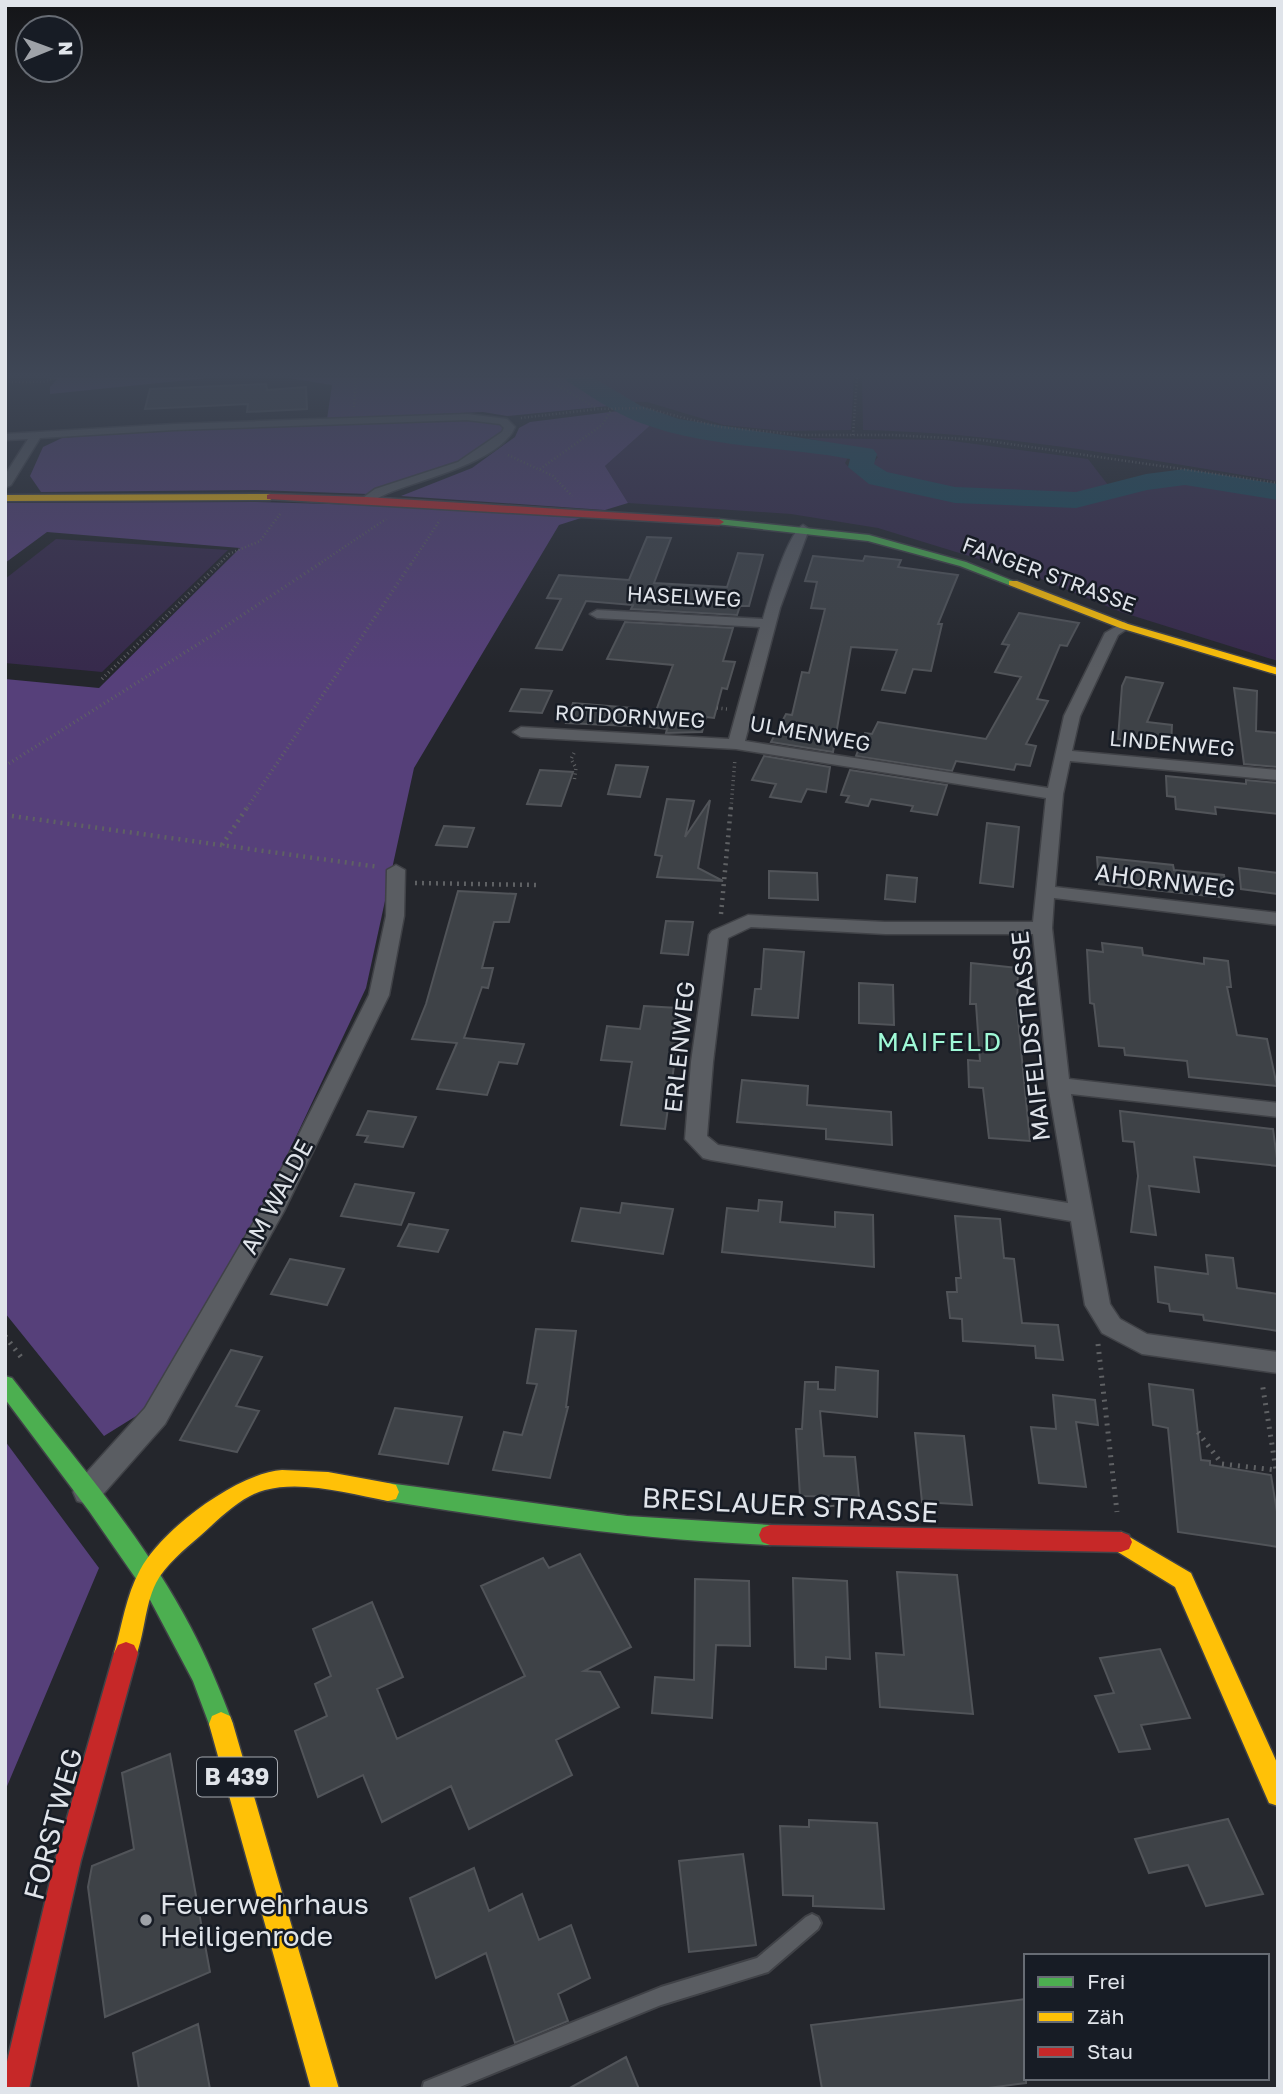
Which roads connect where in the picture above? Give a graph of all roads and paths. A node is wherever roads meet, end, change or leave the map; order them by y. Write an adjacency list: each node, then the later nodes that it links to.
1 (430, 475): 7 (street)
2 (549, 475): 10 (path)
3 (1221, 475): 4 (path)
4 (1278, 483)
5 (293, 496): 6 (street, FANGER STRASSE); 7 (street, FANGER STRASSE); 16 (path)
6 (5, 498)
7 (366, 500): 8 (street, FANGER STRASSE)
8 (411, 502): 9 (street, FANGER STRASSE); 21 (path)
9 (451, 505): 10 (street, FANGER STRASSE); 26 (path)
10 (581, 513): 11 (street, FANGER STRASSE)
11 (803, 529): 13 (street, ULMENWEG); 14 (street, FANGER STRASSE)
12 (597, 614): 13 (street, HASELWEG)
13 (768, 623): 19 (street, ULMENWEG)
14 (1124, 626): 15 (street, FANGER STRASSE); 20 (street, MAIFELDSTRASSE)
15 (1278, 672)
16 (102, 679)
17 (521, 732): 18 (street, ROTDORNWEG)
18 (593, 736): 19 (street, ROTDORNWEG); 23 (path)
19 (736, 744): 24 (street, ULMENWEG); 32 (path)
20 (1063, 755): 22 (street, LINDENWEG); 24 (street, MAIFELDSTRASSE)
21 (5, 766)
22 (1278, 775)
23 (574, 782)
24 (1055, 794): 29 (street, MAIFELDSTRASSE)
25 (5, 815): 26 (path)
26 (222, 845): 27 (path)
27 (396, 876): 28 (path); 40 (street, AM WALDE)
28 (537, 885)
29 (1047, 892): 30 (street, AHORNWEG); 31 (street, MAIFELDSTRASSE)
30 (1278, 919)
31 (1042, 928): 32 (street); 33 (street, MAIFELDSTRASSE)
32 (719, 935): 35 (street, ERLENWEG)
33 (1059, 1085): 34 (street); 35 (street, MAIFELDSTRASSE)
34 (1278, 1110)
35 (1081, 1214): 36 (street, MAIFELDSTRASSE)
36 (1111, 1326): 37 (street); 41 (path)
37 (1268, 1362): 39 (path)
38 (5, 1384): 40 (street, B 439)
39 (1198, 1432)
40 (87, 1492): 42 (street, B 439)
41 (1121, 1542): 42 (street, BRESLAUER STRASSE); 43 (street)
42 (148, 1576): 45 (street, FORSTWEG); 46 (street, B 439)
43 (1278, 1794)
44 (812, 1923): 47 (lane)
45 (15, 2089)
46 (325, 2089)
47 (432, 2089)

